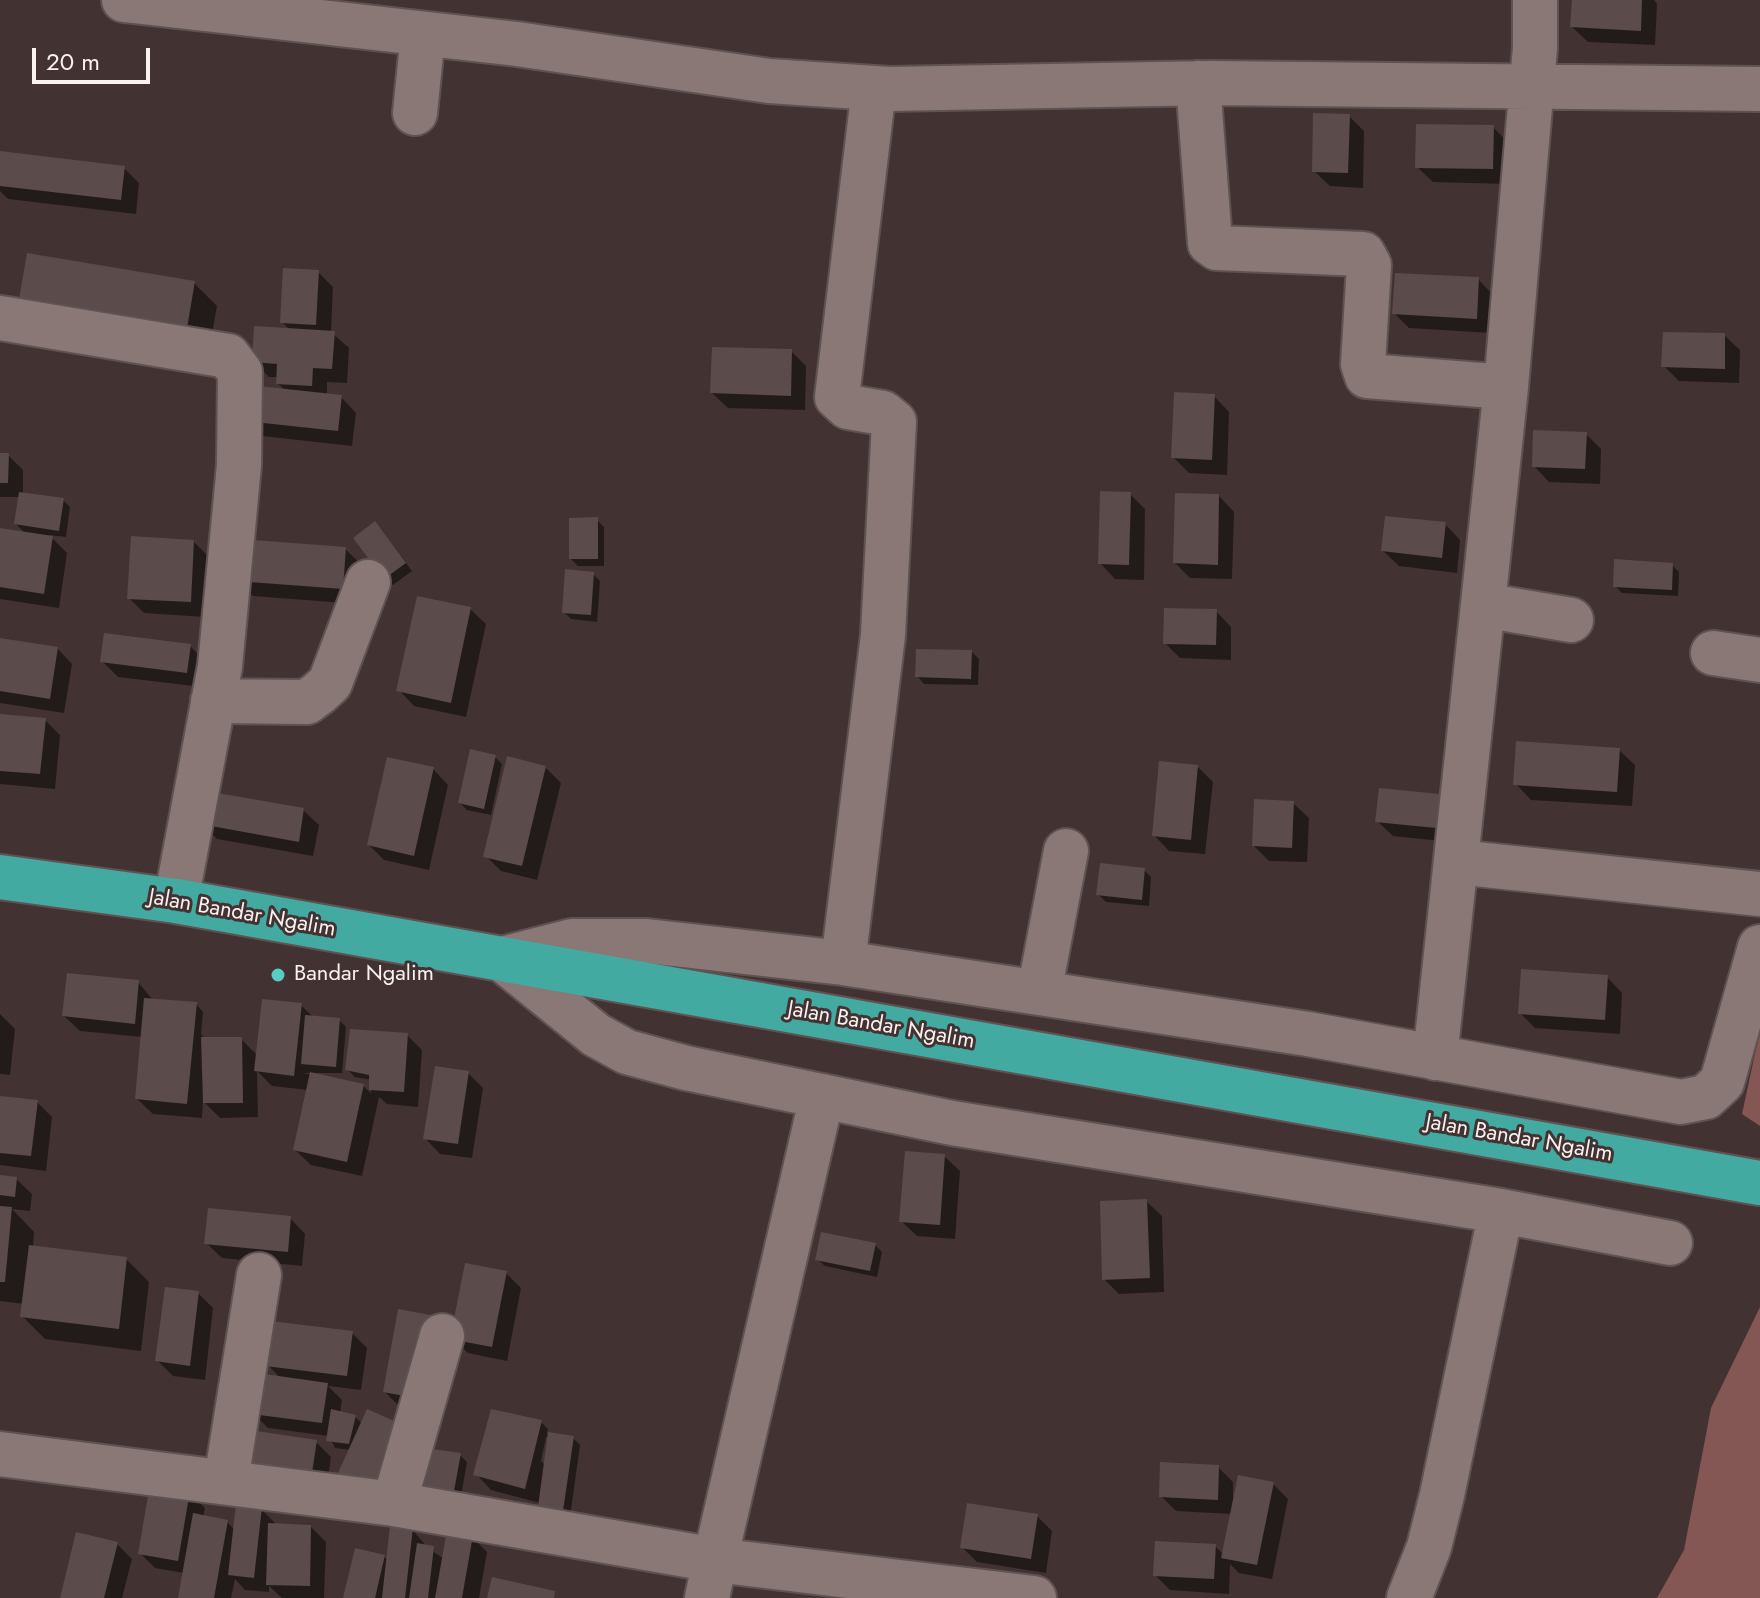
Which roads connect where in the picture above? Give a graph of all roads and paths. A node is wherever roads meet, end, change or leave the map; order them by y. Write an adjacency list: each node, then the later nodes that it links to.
1 (124, 0): 3 (street)
2 (1535, 0): 5 (street)
3 (423, 34): 6 (street); 8 (street)
4 (1198, 83): 5 (street); 6 (street); 10 (street)
5 (1532, 85): 7 (street); 10 (street)
6 (874, 88): 24 (street)
7 (1760, 89)
8 (415, 113)
9 (0, 318): 16 (street)
10 (1506, 387): 12 (street)
11 (368, 582): 16 (street)
12 (1483, 605): 13 (street); 18 (street)
13 (1571, 620)
14 (1713, 653): 15 (street)
15 (1760, 660)
16 (213, 701): 21 (street)
17 (1066, 851): 25 (street)
18 (1457, 862): 20 (street); 26 (street)
19 (0, 877): 21 (highway, Jalan Bandar Ngalim)
20 (1760, 894)
21 (176, 901): 23 (highway, Jalan Bandar Ngalim)
22 (1760, 947): 26 (street)
23 (502, 959): 24 (street); 27 (street); 28 (highway, Jalan Bandar Ngalim)
24 (843, 963): 25 (street)
25 (1039, 993): 26 (street)
26 (1435, 1058)
27 (822, 1096): 29 (street); 36 (street)
28 (1760, 1183)
29 (1501, 1211): 30 (street); 38 (street)
30 (1670, 1243)
31 (259, 1275): 34 (street)
32 (442, 1336): 35 (street)
33 (0, 1454): 34 (street)
34 (226, 1481): 35 (street)
35 (394, 1504): 36 (street)
36 (711, 1579): 37 (street)
37 (1034, 1598)
38 (1409, 1598)

